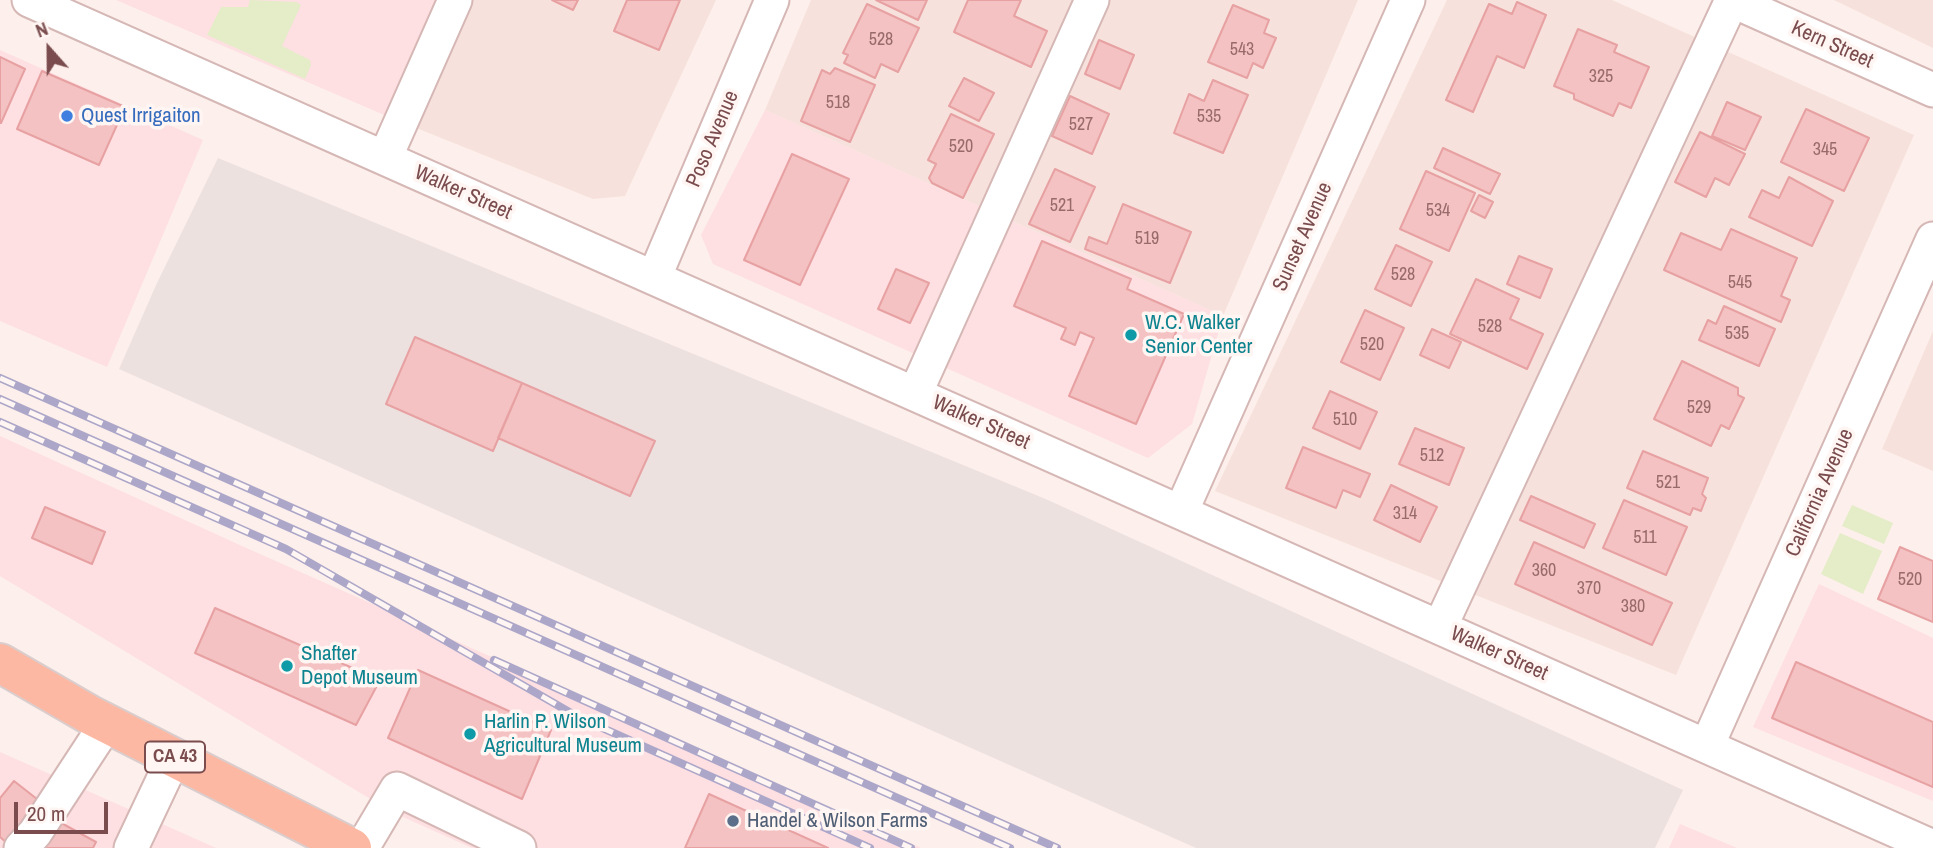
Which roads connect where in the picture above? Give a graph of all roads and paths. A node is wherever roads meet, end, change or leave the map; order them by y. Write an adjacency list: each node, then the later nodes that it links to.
1 (29, 0): 8 (street, Walker Street)
2 (455, 0): 8 (street)
3 (772, 0): 10 (street, Poso Avenue)
4 (1092, 0): 11 (street)
5 (1408, 0): 12 (street, Sunset Avenue)
6 (1731, 0): 7 (street, Kern Street); 13 (street)
7 (1933, 90)
8 (385, 158): 10 (street, Walker Street)
9 (1933, 239): 16 (street, California Avenue)
10 (654, 278): 11 (street, Walker Street)
11 (915, 394): 12 (street, Walker Street)
12 (1181, 512): 13 (street, Walker Street)
13 (1440, 627): 16 (street, Walker Street)
14 (0, 663): 15 (main road, CA 43)
15 (107, 723): 17 (main road, CA 43); 19 (street)
16 (1707, 746): 18 (street, Walker Street)
17 (174, 757): 20 (street); 21 (main road, CA 43)
18 (1933, 847)
19 (21, 848)
20 (131, 848)
21 (352, 848)
22 (362, 848): 23 (street)
23 (519, 848)

